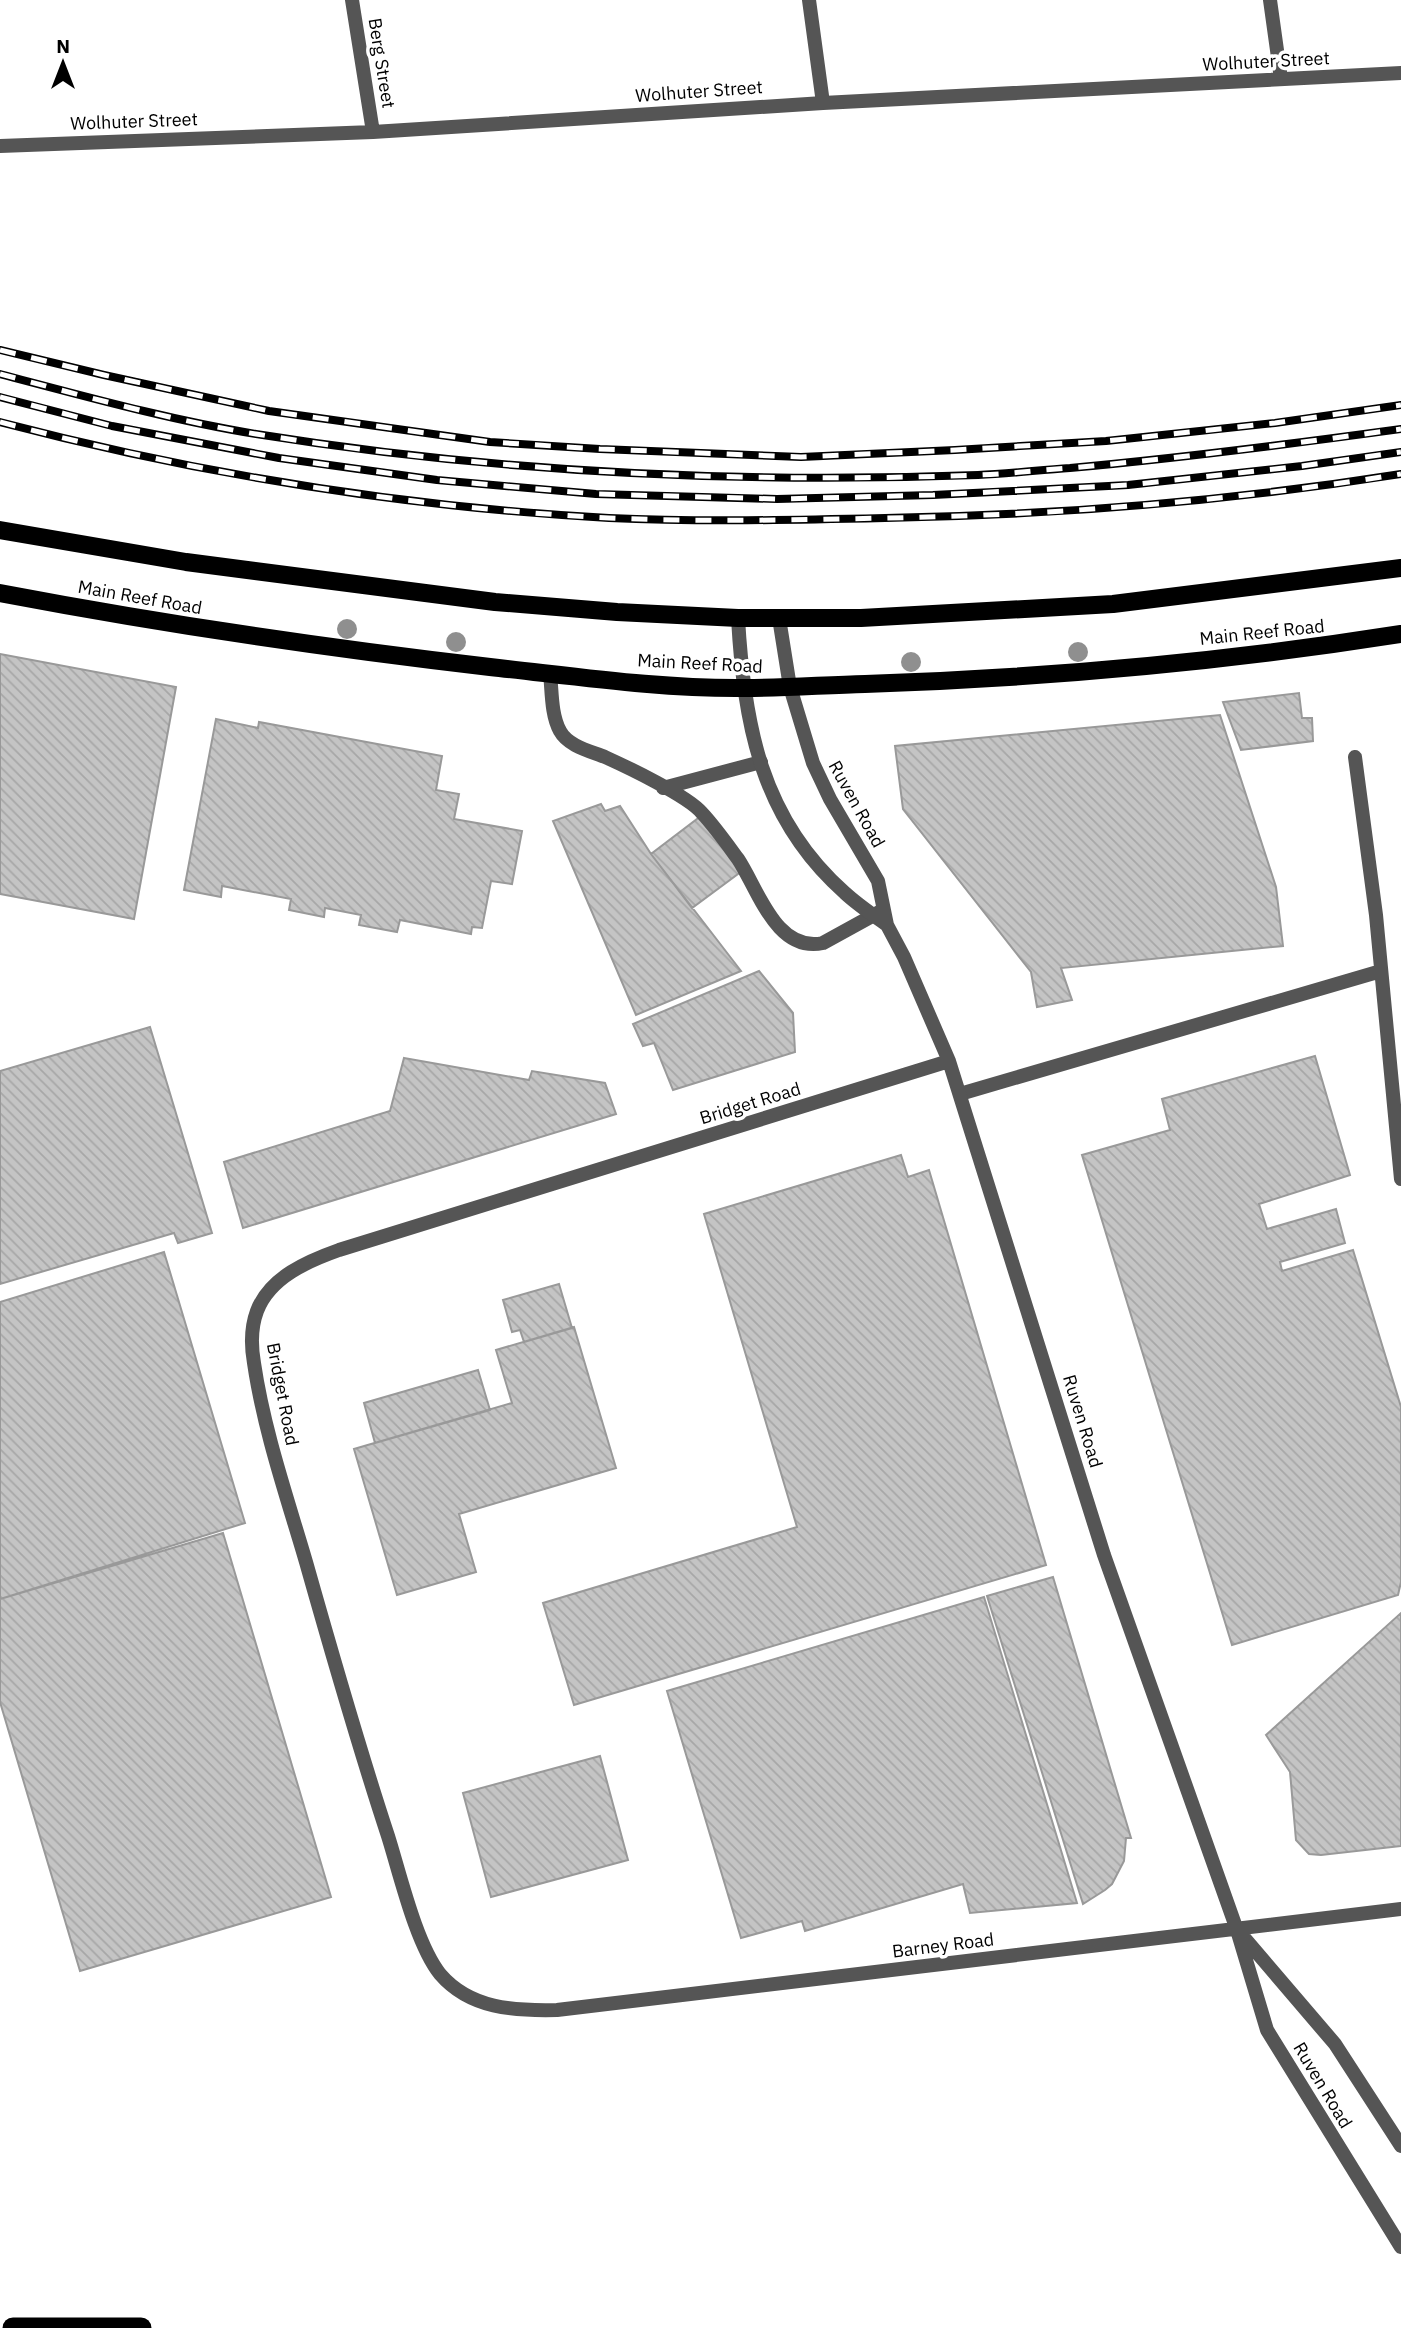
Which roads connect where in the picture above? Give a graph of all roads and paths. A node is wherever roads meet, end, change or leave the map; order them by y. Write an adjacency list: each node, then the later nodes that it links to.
1 (352, 0): 7 (street, Berg Street)
2 (809, 0): 6 (street)
3 (1270, 0): 5 (street)
4 (1401, 73): 5 (street, Wolhuter Street)
5 (1281, 79): 6 (street, Wolhuter Street)
6 (822, 103): 7 (street, Wolhuter Street)
7 (373, 132): 8 (street, Wolhuter Street)
8 (0, 146)
9 (0, 530): 12 (main road)
10 (1401, 568): 13 (main road)
11 (0, 593): 15 (main road, Main Reef Road)
12 (738, 618): 13 (main road); 17 (street, Ruven Road)
13 (779, 618): 16 (street, Ruven Road)
14 (1401, 634): 16 (main road, Main Reef Road)
15 (550, 673): 17 (main road, Main Reef Road); 20 (street)
16 (790, 687): 17 (main road, Main Reef Road); 21 (street, Ruven Road)
17 (744, 688): 19 (street, Ruven Road)
18 (1355, 757): 22 (street)
19 (761, 762): 20 (street); 21 (street, Ruven Road)
20 (663, 788): 21 (street)
21 (879, 913): 23 (street, Ruven Road)
22 (1381, 971): 24 (street); 25 (street)
23 (949, 1061): 24 (street, Ruven Road); 28 (street, Bridget Road)
24 (960, 1094): 27 (street, Ruven Road)
25 (1401, 1179)
26 (1401, 1909): 27 (street, Barney Road)
27 (1237, 1930): 28 (street, Barney Road); 29 (street, Ruven Road); 30 (street, Ruven Road)
28 (490, 2006)
29 (1401, 2146)
30 (1401, 2247)
31 (13, 2328): 32 (highway)
32 (141, 2328)

